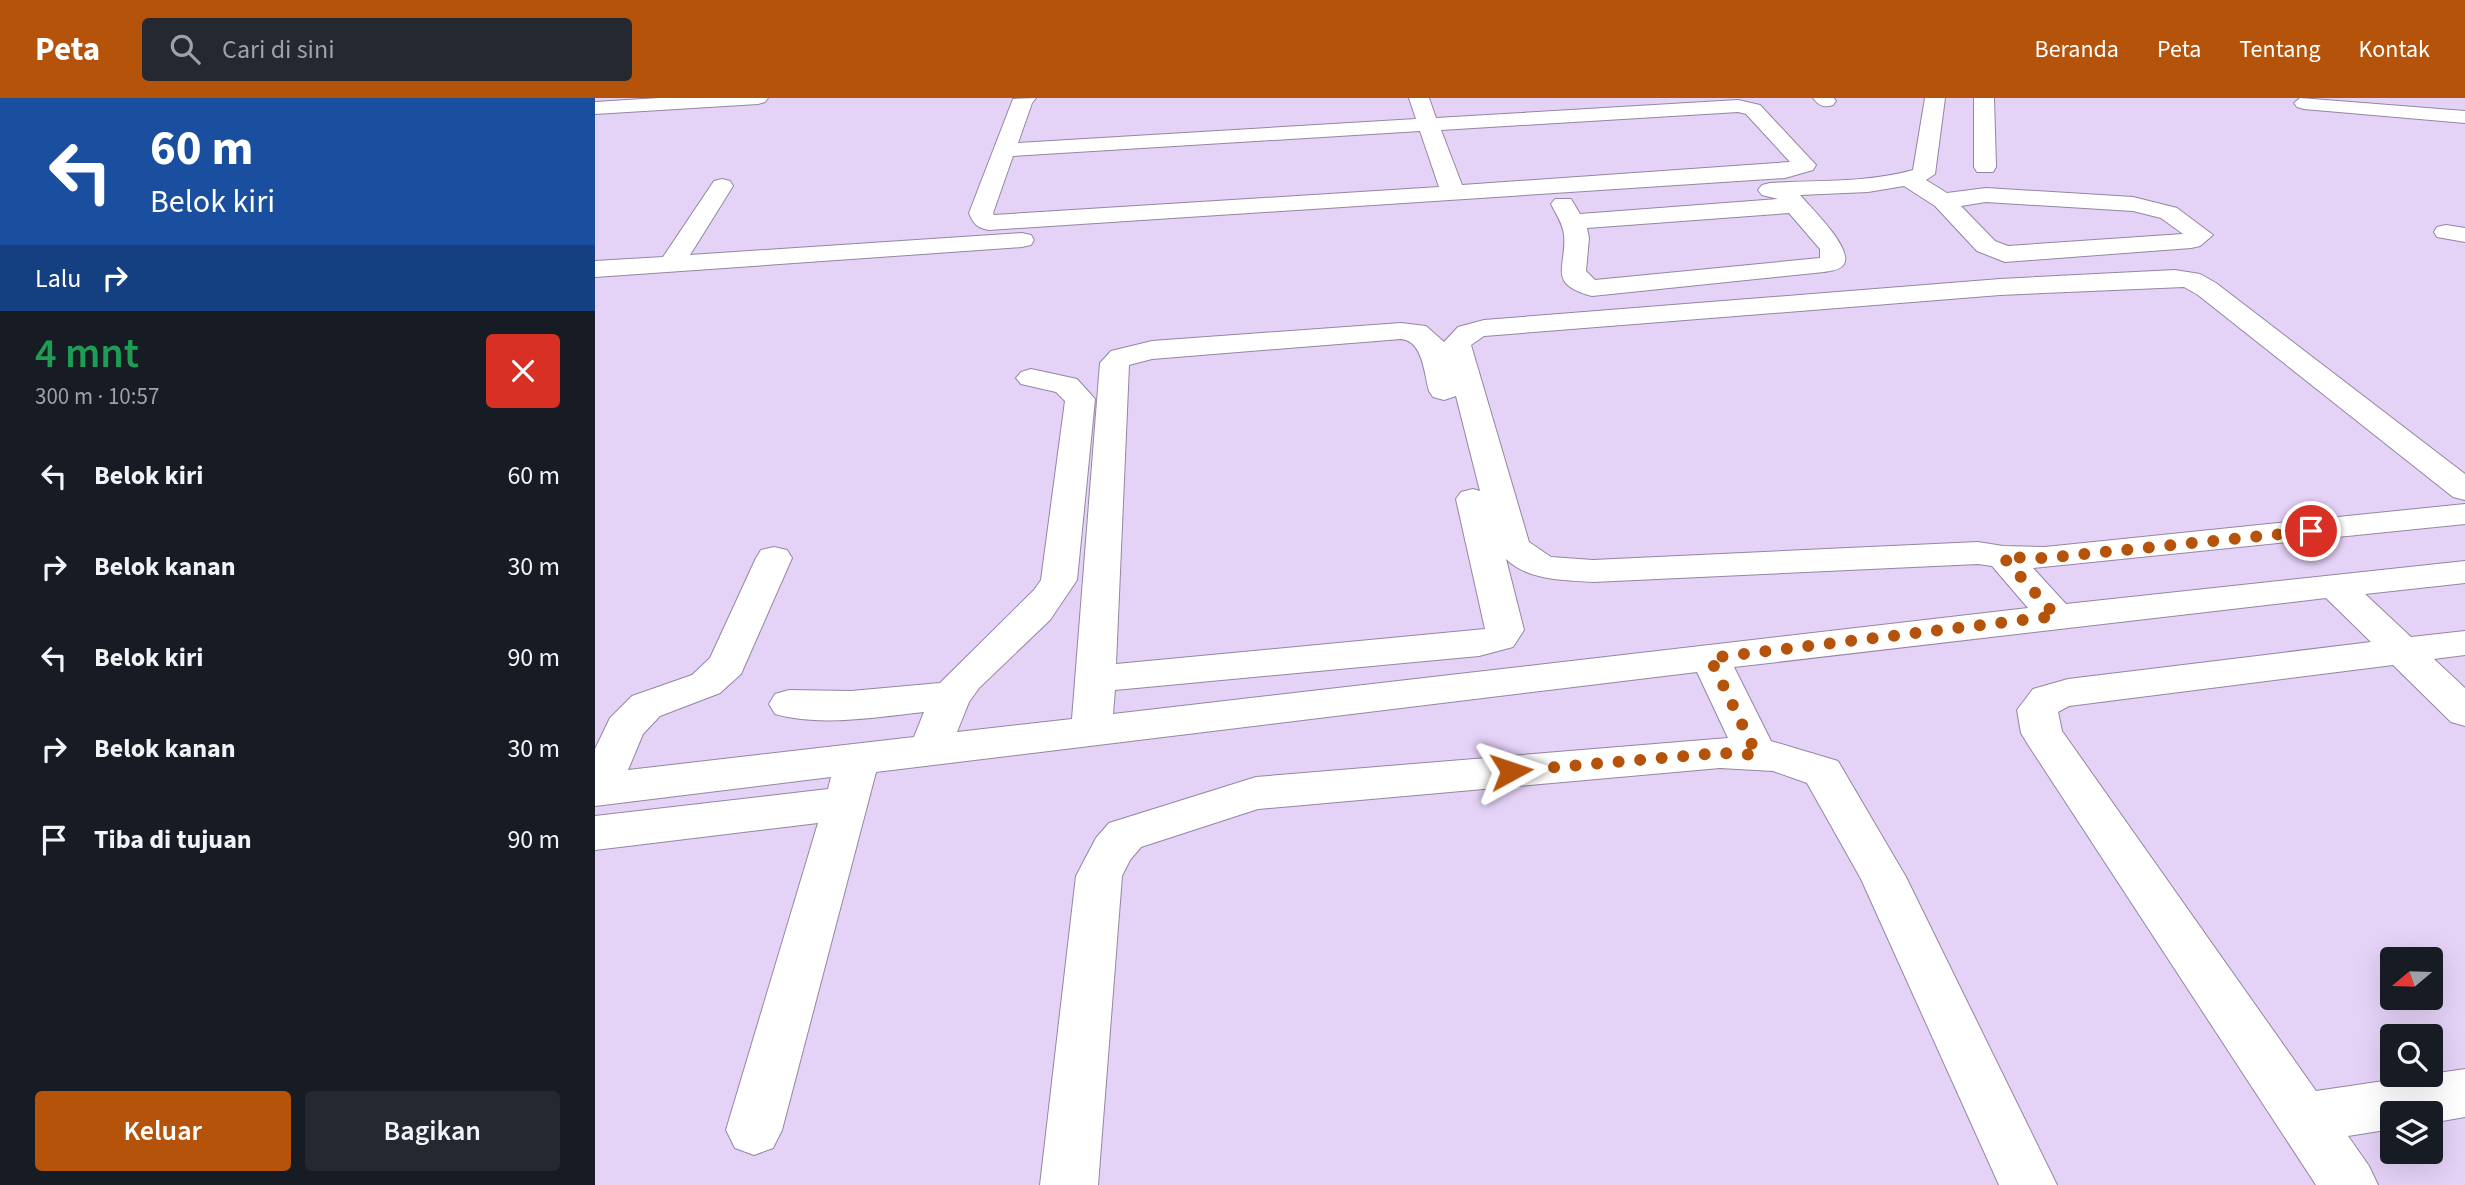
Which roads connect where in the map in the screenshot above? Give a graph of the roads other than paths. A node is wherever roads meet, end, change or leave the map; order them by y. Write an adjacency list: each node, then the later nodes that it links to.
1 (758, 98): 8 (lane)
2 (777, 98): 10 (lane)
3 (1026, 98): 12 (lane)
4 (1935, 98): 14 (lane)
5 (1984, 98): 13 (lane)
6 (2304, 103): 11 (lane)
7 (1494, 105): 9 (lane)
8 (595, 108)
9 (1423, 111): 12 (lane); 16 (lane); 16 (lane)
10 (642, 116)
11 (2465, 117)
12 (1005, 150): 16 (lane)
13 (1985, 167)
14 (1908, 179): 17 (lane); 18 (lane)
15 (722, 186): 21 (lane)
16 (1453, 193)
17 (1789, 197): 19 (lane); 19 (lane)
18 (1943, 201): 18 (lane)
19 (1567, 213): 20 (lane)
20 (864, 250): 21 (lane); 23 (lane)
21 (672, 263): 22 (lane)
22 (595, 268)
23 (595, 287)
24 (1031, 378): 36 (lane)
25 (2465, 490): 27 (lane)
26 (2465, 514): 27 (lane)
27 (2003, 557): 31 (lane)
28 (774, 558): 43 (lane)
29 (2465, 572): 30 (lane)
30 (2335, 586): 31 (lane); 33 (lane)
31 (2056, 616): 34 (lane)
32 (2465, 643): 33 (lane)
33 (2402, 651): 38 (lane); 47 (lane)
34 (1710, 658): 39 (lane); 41 (lane)
35 (1095, 679): 35 (lane); 39 (lane)
36 (953, 695): 37 (lane); 40 (lane)
37 (789, 704)
38 (2465, 712)
39 (1092, 730): 40 (lane)
40 (930, 749): 42 (lane)
41 (1757, 755): 49 (lane); 50 (lane)
42 (858, 758): 43 (lane); 44 (lane)
43 (597, 790)
44 (846, 803): 45 (lane); 48 (lane)
45 (595, 833)
46 (2465, 1094): 47 (lane)
47 (2304, 1118): 51 (lane)
48 (754, 1130)
49 (1069, 1185)
50 (2028, 1185)
51 (2349, 1185)

